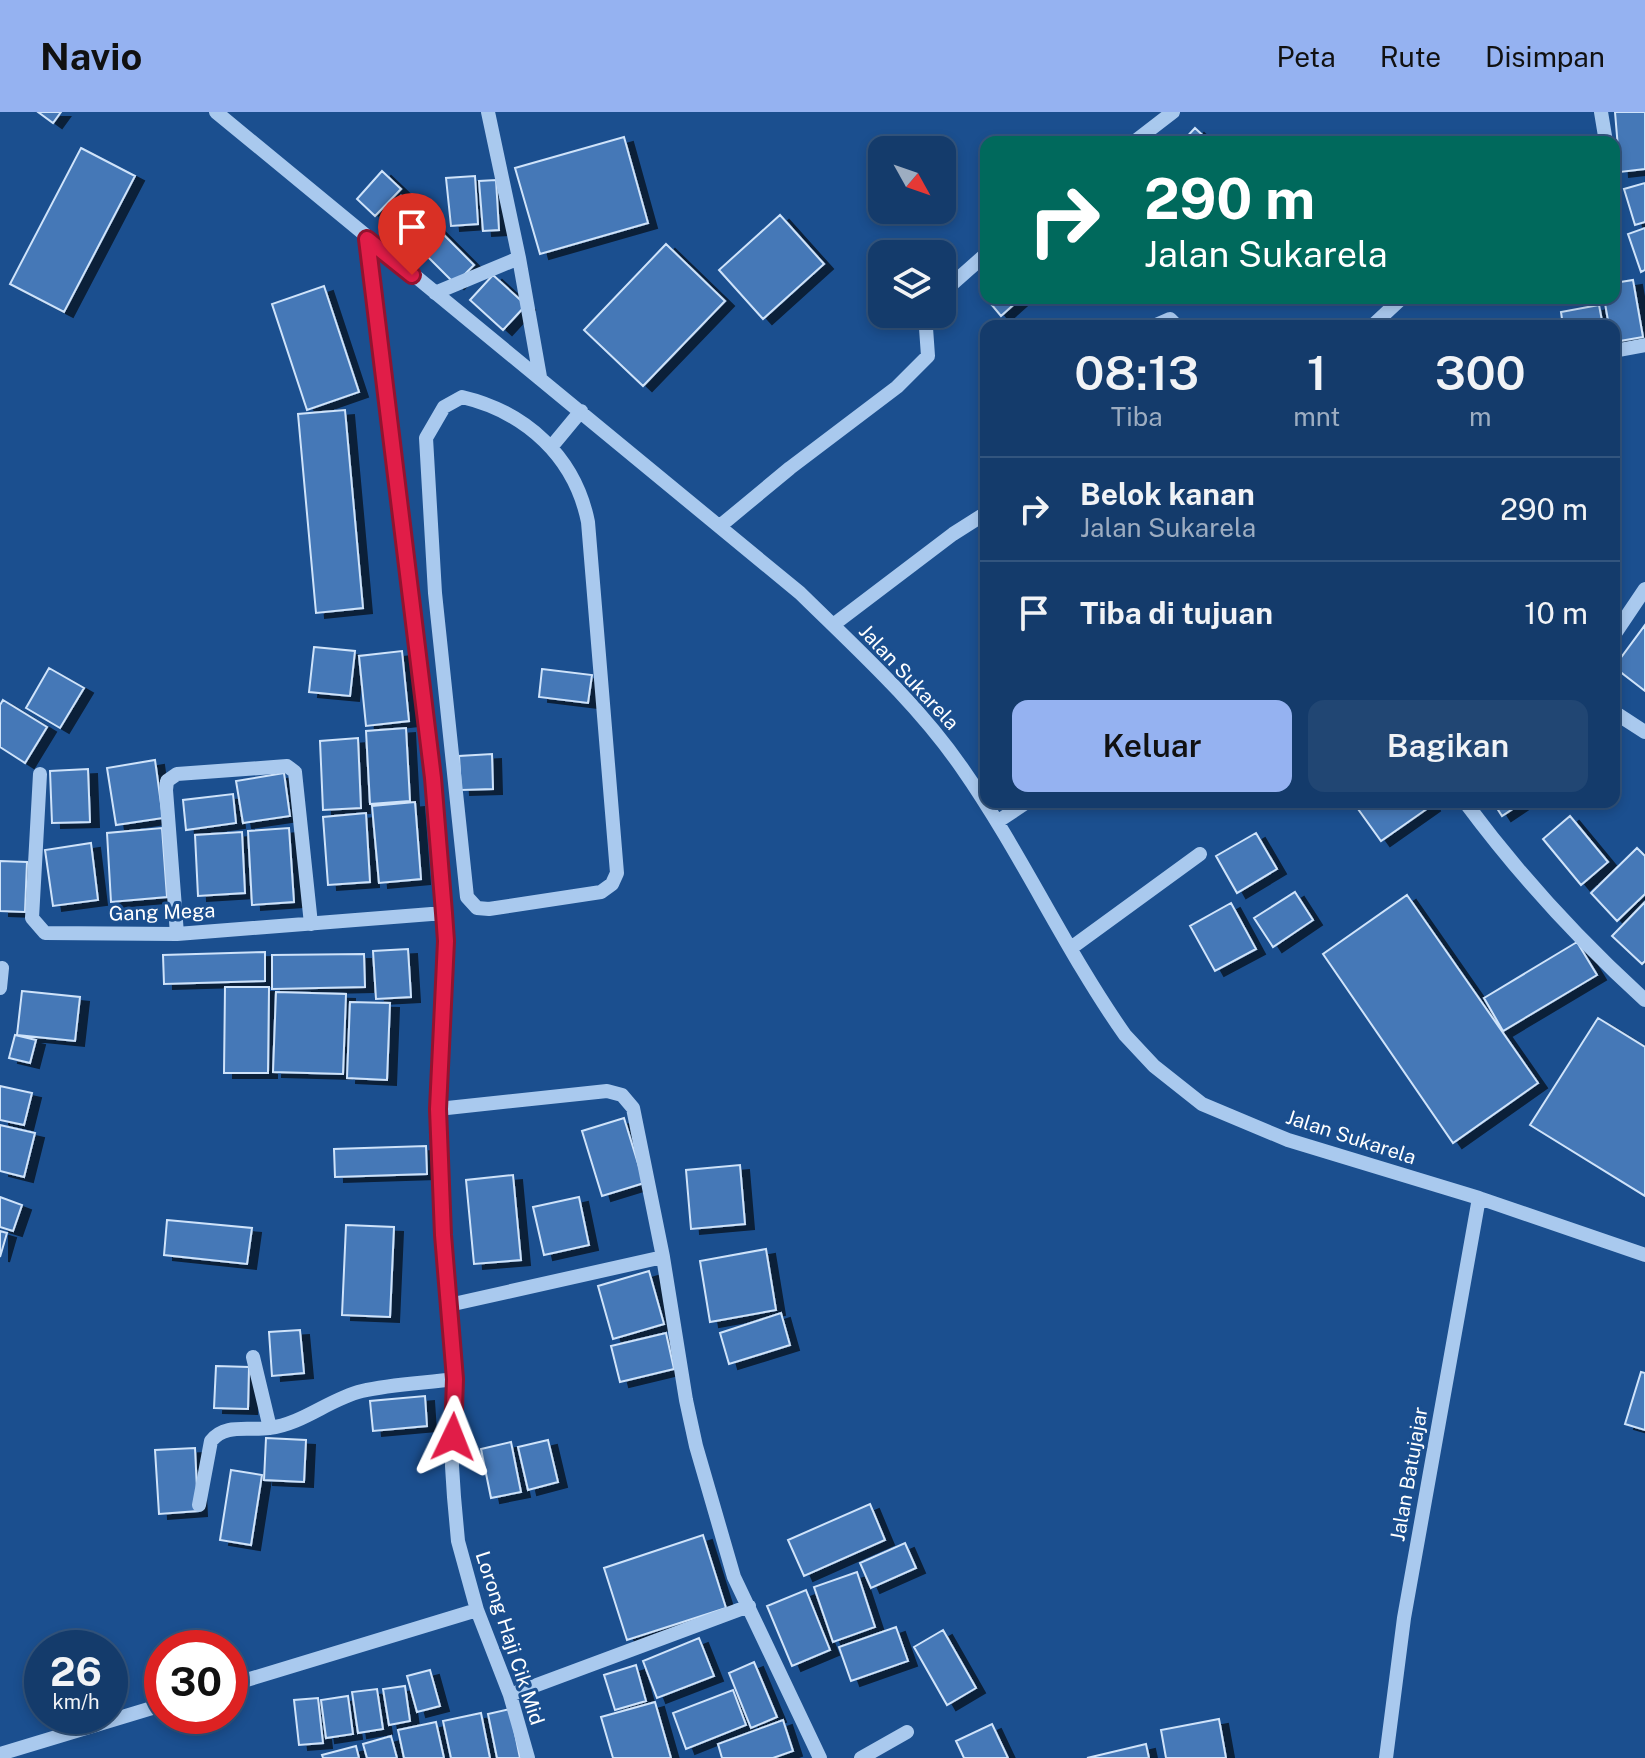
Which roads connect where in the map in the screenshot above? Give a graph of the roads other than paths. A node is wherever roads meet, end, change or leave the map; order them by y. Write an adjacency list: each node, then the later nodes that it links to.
1 (216, 112): 7 (street, Jalan Sukarela)
2 (488, 112): 8 (street)
3 (1173, 112): 5 (street)
4 (1601, 112): 6 (street)
5 (1142, 136)
6 (1605, 136)
7 (367, 239): 11 (street, Jalan Sukarela); 34 (street, Lorong Haji Cik Mid)
8 (519, 258): 11 (street); 17 (street)
9 (980, 259): 10 (street)
10 (956, 281)
11 (435, 293): 17 (street, Jalan Sukarela)
12 (1396, 304): 13 (street)
13 (1378, 320)
14 (926, 328): 21 (street)
15 (1645, 345): 16 (street)
16 (1620, 350)
17 (540, 377): 18 (street, Jalan Sukarela)
18 (581, 411): 19 (street); 21 (street, Jalan Sukarela)
19 (552, 446): 19 (street)
20 (980, 517): 23 (street)
21 (720, 526): 23 (street, Jalan Sukarela)
22 (1645, 589): 24 (street)
23 (833, 625): 28 (street, Jalan Sukarela)
24 (1620, 626)
25 (1620, 716): 26 (street)
26 (1645, 732)
27 (40, 774): 36 (street, Gang Mega)
28 (980, 796)
29 (988, 808): 32 (street, Jalan Sukarela)
30 (1018, 808): 32 (street)
31 (1470, 808): 40 (street)
32 (997, 822): 37 (street, Jalan Sukarela)
33 (1200, 854): 37 (street)
34 (444, 913): 35 (street, Gang Mega); 41 (street, Lorong Haji Cik Mid)
35 (311, 924): 36 (street, Gang Mega); 36 (street)
36 (177, 934)
37 (1071, 948): 42 (street, Jalan Sukarela)
38 (2, 968): 39 (street)
39 (0, 988)
40 (1645, 1000)
41 (438, 1109): 44 (street); 45 (street, Lorong Haji Cik Mid)
42 (1479, 1198): 43 (street, Jalan Sukarela); 60 (street, Jalan Batujajar)
43 (1645, 1255)
44 (663, 1257): 45 (street); 50 (street)
45 (449, 1305): 47 (street, Lorong Haji Cik Mid)
46 (253, 1357): 48 (street)
47 (455, 1379): 48 (street); 51 (street, Lorong Haji Cik Mid)
48 (270, 1428): 49 (street)
49 (199, 1505)
50 (749, 1606): 53 (street); 58 (street)
51 (477, 1610): 52 (street); 53 (street, Lorong Haji Cik Mid)
52 (248, 1680)
53 (510, 1695): 57 (street, Lorong Haji Cik Mid)
54 (144, 1710): 56 (street)
55 (907, 1732): 59 (street)
56 (0, 1754)
57 (528, 1758)
58 (820, 1758)
59 (861, 1758)
60 (1386, 1758)

